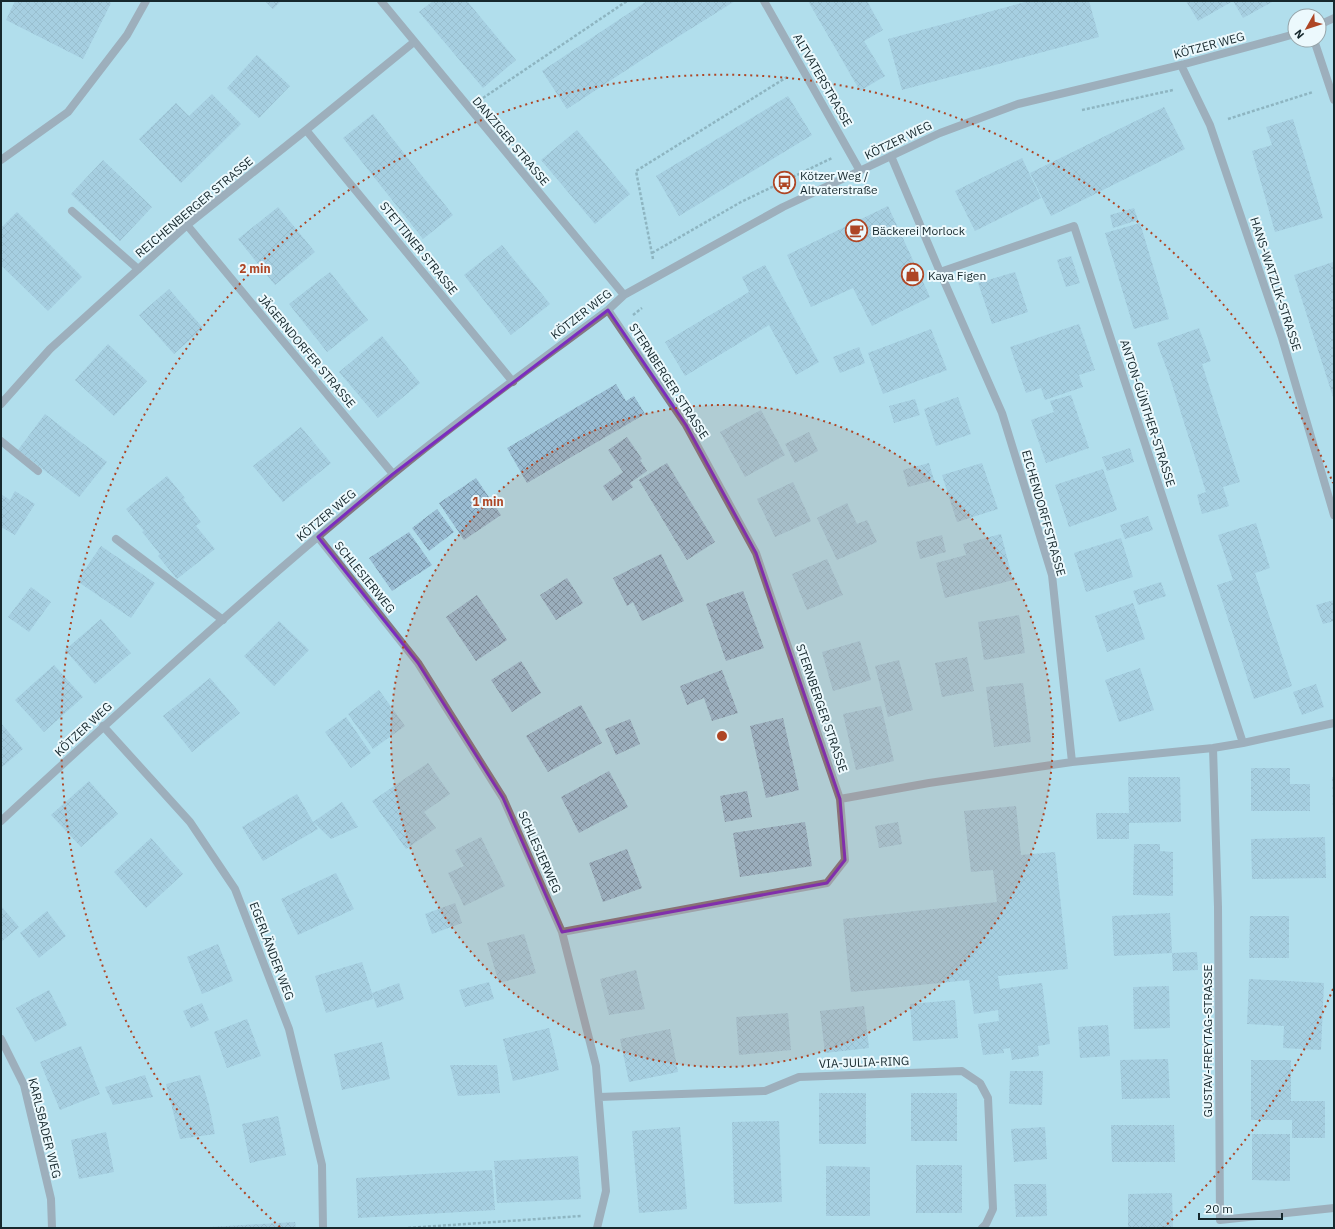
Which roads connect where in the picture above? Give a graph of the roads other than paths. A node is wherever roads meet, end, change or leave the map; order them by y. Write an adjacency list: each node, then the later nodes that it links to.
1 (146, 1): 11 (street)
2 (381, 1): 5 (street, DANZIGER STRASSE)
3 (764, 1): 12 (street, ALTVATERSTRASSE)
4 (1287, 36): 7 (street, KÖTZER WEG)
5 (414, 42): 9 (street, REICHENBERGER STRASSE); 17 (street, DANZIGER STRASSE)
6 (1317, 48): 8 (street)
7 (1181, 65): 10 (street, KÖTZER WEG); 24 (street, HANS-WATZLIK-STRASSE)
8 (1334, 100)
9 (306, 130): 14 (street, REICHENBERGER STRASSE); 19 (street, STETTINER STRASSE)
10 (891, 156): 12 (street, KÖTZER WEG); 16 (street, EICHENDORFFSTRASSE)
11 (1, 160)
12 (860, 171): 17 (street, KÖTZER WEG)
13 (72, 211): 15 (street)
14 (187, 225): 15 (street, REICHENBERGER STRASSE); 23 (street, JÄGERNDORFER STRASSE)
15 (138, 269): 20 (street, REICHENBERGER STRASSE)
16 (940, 272): 30 (street, ANTON-GÜNTHER-STRASSE); 32 (street, EICHENDORFFSTRASSE)
17 (624, 295): 18 (street, KÖTZER WEG)
18 (608, 310): 19 (street, KÖTZER WEG); 33 (street, STERNBERGER STRASSE)
19 (513, 382): 23 (street, KÖTZER WEG)
20 (1, 404)
21 (1, 440): 22 (street)
22 (38, 471)
23 (393, 474): 25 (street, KÖTZER WEG)
24 (1334, 515)
25 (318, 537): 27 (street, KÖTZER WEG); 35 (street, SCHLESIERWEG)
26 (116, 538): 27 (street)
27 (223, 620): 29 (street, KÖTZER WEG)
28 (1334, 723): 30 (street)
29 (103, 726): 34 (street, KÖTZER WEG); 40 (street, EGERLÄNDER WEG)
30 (1243, 743): 31 (street)
31 (1213, 748): 32 (street); 38 (street, GUSTAV-FREYTAG-STRASSE)
32 (1072, 762): 33 (street)
33 (840, 799): 35 (street, STERNBERGER STRASSE)
34 (1, 821)
35 (562, 932): 37 (street, SCHLESIERWEG)
36 (1, 1039): 39 (street, KARLSBADER WEG)
37 (599, 1097): 41 (street, SCHLESIERWEG); 42 (street, VIA-JULIA-RING)
38 (1334, 1208)
39 (52, 1228)
40 (323, 1228)
41 (597, 1228)
42 (982, 1228)

